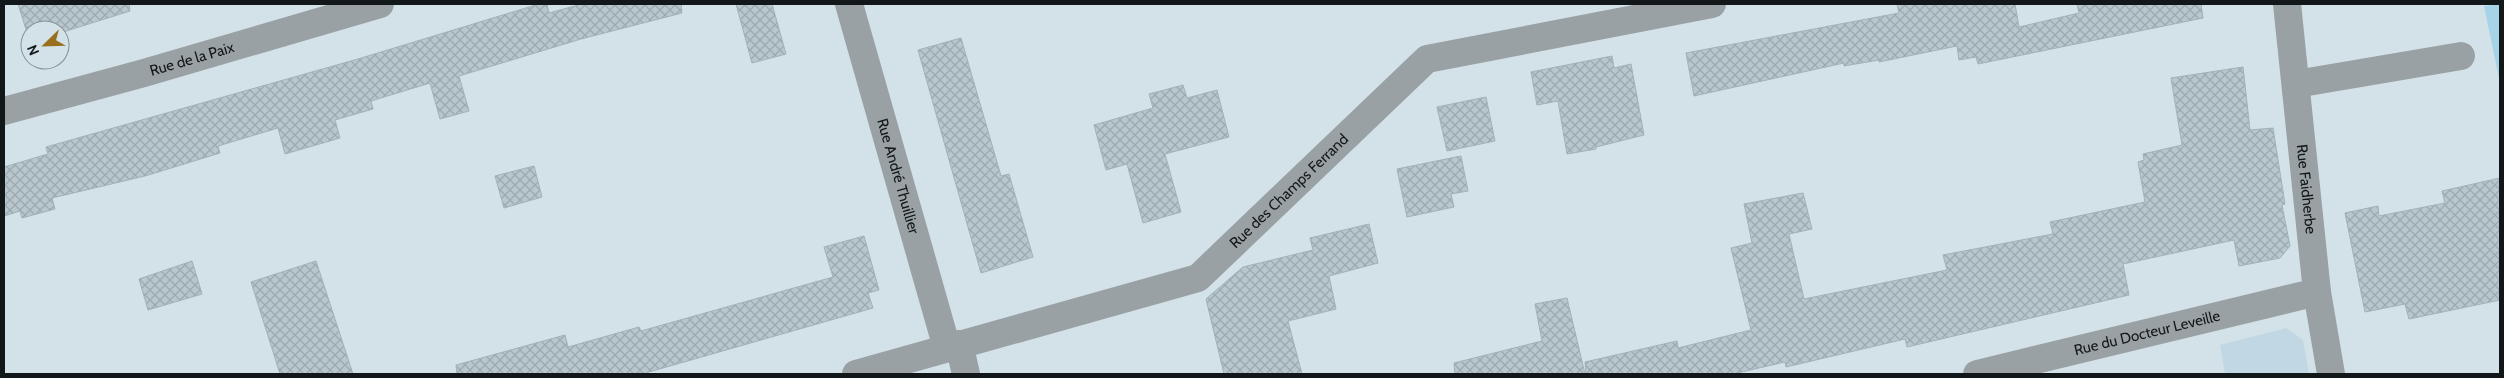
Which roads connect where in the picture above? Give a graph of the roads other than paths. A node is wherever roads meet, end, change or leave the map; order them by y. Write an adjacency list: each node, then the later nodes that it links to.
1 (380, 4): 7 (street, Rue de la Paix)
2 (848, 4): 9 (street, Rue André Thuillier)
3 (1712, 4): 9 (street, Rue des Champs Ferrand)
4 (2287, 4): 6 (street, Rue Faidherbe)
5 (2461, 56): 6 (street)
6 (2296, 84): 8 (street, Rue Faidherbe)
7 (4, 111)
8 (2317, 292): 12 (street, Rue du Docteur Leveille); 13 (street, Rue Faidherbe)
9 (953, 346): 10 (street, Rue des Champs Ferrand); 11 (street, Rue André Thuillier)
10 (856, 374)
11 (966, 374)
12 (1977, 374)
13 (2331, 374)

